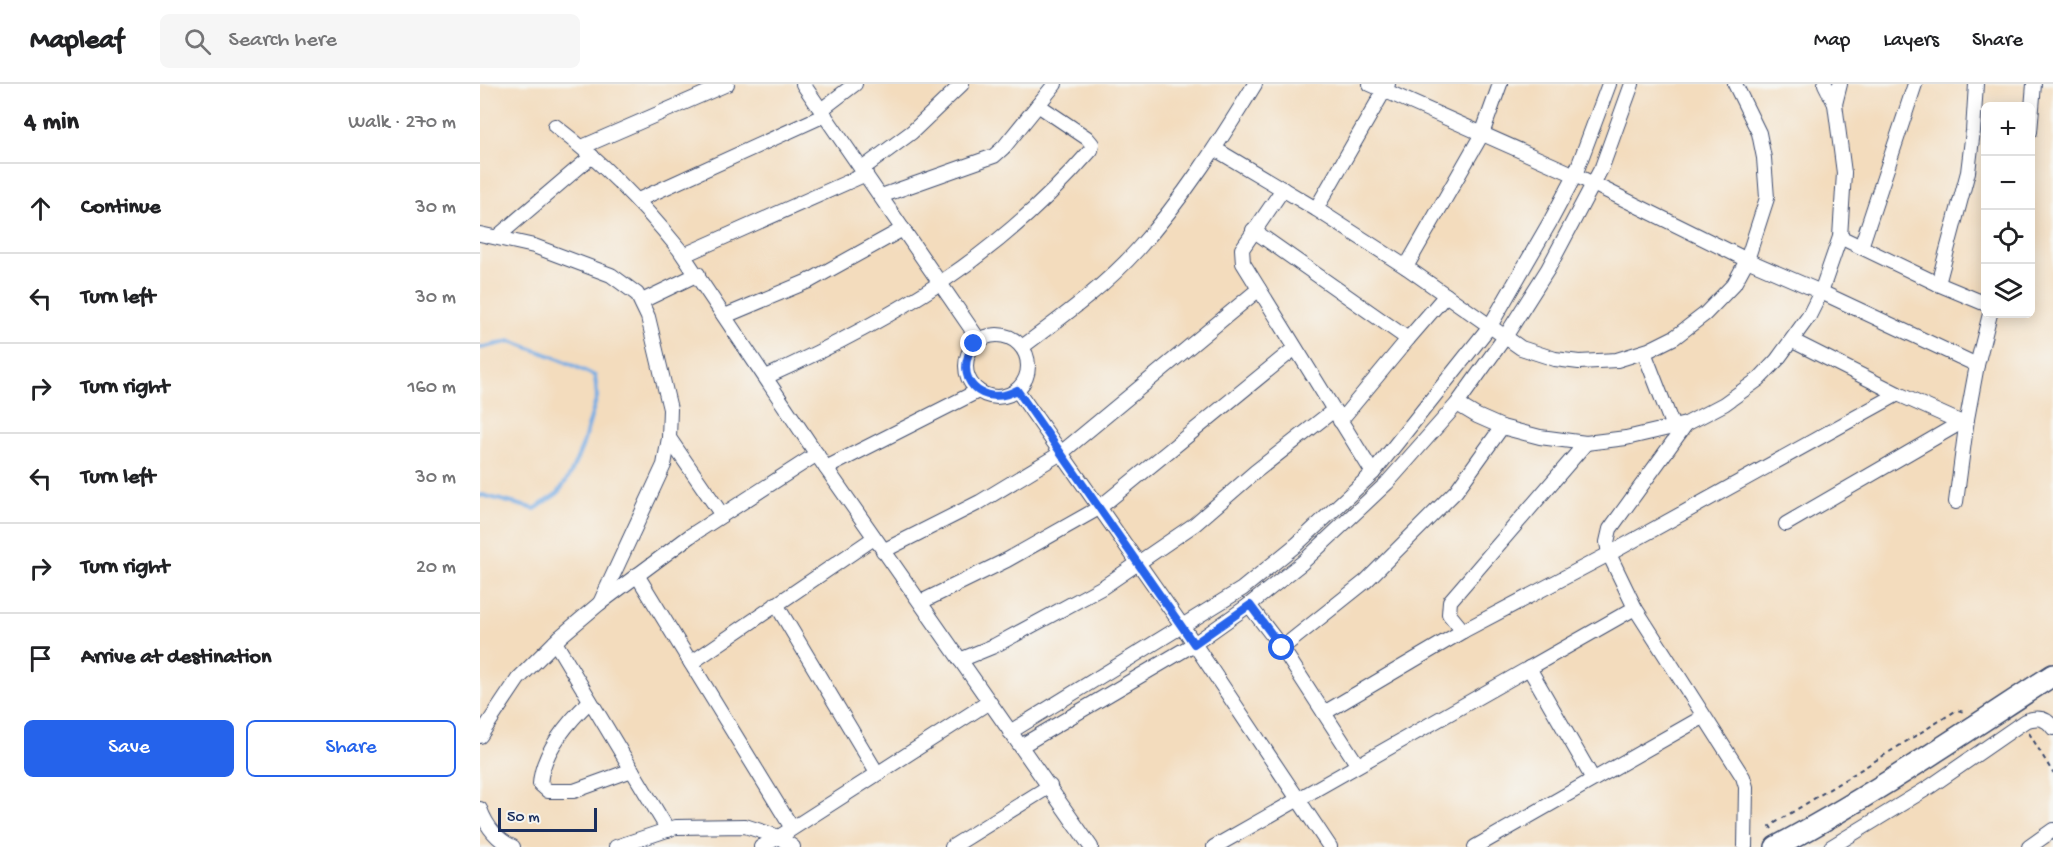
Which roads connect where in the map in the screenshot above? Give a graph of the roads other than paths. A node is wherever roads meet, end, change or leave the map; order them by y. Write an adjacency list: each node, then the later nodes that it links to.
1 (727, 84): 25 (street)
2 (803, 84): 21 (street)
3 (855, 84): 21 (street)
4 (962, 84): 26 (street)
5 (1055, 84): 20 (street)
6 (1255, 84): 24 (street)
7 (1371, 84): 17 (street)
8 (1500, 84): 23 (street)
9 (1609, 84): 27 (street)
10 (1632, 84): 28 (street)
11 (1735, 84): 40 (street)
12 (1825, 84): 19 (street)
13 (1840, 84): 19 (street)
14 (1915, 84): 38 (street)
15 (1976, 84): 44 (street)
16 (2034, 84): 18 (street)
17 (1386, 88): 23 (street); 32 (street)
18 (2033, 102)
19 (1835, 104): 37 (street)
20 (1038, 105): 30 (street); 43 (street)
21 (823, 112): 26 (street); 31 (street)
22 (555, 126): 25 (street)
23 (1482, 134): 27 (street); 41 (street)
24 (1215, 149): 29 (street); 57 (street)
25 (587, 152): 31 (street); 36 (street)
26 (864, 171): 30 (street); 39 (street)
27 (1575, 175): 28 (street); 52 (street)
28 (1594, 184): 40 (street); 53 (street)
29 (1282, 189): 32 (street); 34 (street)
30 (881, 196): 33 (street)
31 (638, 200): 39 (street)
32 (1316, 209): 41 (street)
33 (903, 229): 43 (street); 50 (street)
34 (1253, 230): 45 (street); 54 (street)
35 (480, 234): 36 (street)
36 (497, 237): 48 (street)
37 (1840, 237): 38 (street); 46 (street)
38 (1862, 247): 44 (street)
39 (684, 255): 42 (street)
40 (1747, 260): 46 (street); 59 (street)
41 (1406, 267): 47 (street)
42 (698, 274): 48 (street); 50 (street)
43 (941, 284): 55 (street); 61 (street)
44 (1938, 284): 49 (street)
45 (1259, 289): 58 (street); 72 (street)
46 (1821, 292): 56 (street); 60 (street)
47 (1446, 294): 52 (street); 54 (street)
48 (642, 302): 70 (street)
49 (1981, 302)
50 (725, 316): 61 (street)
51 (1989, 318): 60 (street)
52 (1490, 326): 53 (street); 75 (street)
53 (1505, 337): 59 (street); 65 (street)
54 (1408, 339): 66 (street)
55 (979, 340): 57 (street); 63 (street)
56 (1793, 340): 64 (street); 68 (street)
57 (1022, 347): 62 (street)
58 (1295, 348): 66 (street); 77 (street)
59 (1644, 352): 68 (street)
60 (1977, 365): 67 (street)
61 (766, 377): 73 (street)
62 (1017, 390): 63 (street); 72 (street)
63 (978, 391): 74 (street)
64 (1898, 394): 67 (street); 82 (street)
65 (1456, 404): 69 (street); 88 (street)
66 (1337, 416): 75 (street); 83 (street)
67 (1964, 420): 76 (street); 79 (street)
68 (1680, 425): 71 (street); 82 (street)
69 (1502, 427): 71 (street); 94 (street)
70 (669, 438): 78 (street); 86 (street)
71 (1586, 443): 91 (street)
72 (1061, 453): 77 (street); 81 (street)
73 (817, 454): 74 (street); 78 (street)
74 (826, 468): 80 (street)
75 (1373, 473): 90 (street)
76 (1956, 502)
77 (1099, 508): 83 (street); 85 (street)
78 (722, 515): 84 (street)
79 (1786, 524)
80 (874, 538): 81 (street); 87 (street)
81 (884, 551): 85 (street)
82 (1609, 555): 89 (street); 91 (street)
83 (1138, 564): 90 (street); 95 (street)
84 (637, 575): 86 (street); 96 (street)
85 (921, 602): 95 (street)
86 (600, 603): 92 (street)
87 (776, 604): 96 (street); 109 (street)
88 (1250, 605): 93 (street); 94 (street)
89 (1635, 608): 97 (street); 102 (street)
90 (1183, 627): 93 (street); 104 (street)
91 (1463, 631): 101 (street)
92 (555, 642): 99 (street); 105 (street)
93 (1194, 644): 106 (street); 112 (street)
94 (1282, 648): 101 (street)
95 (960, 660): 100 (street)
96 (691, 663): 114 (street)
97 (1528, 668): 107 (street); 110 (street)
98 (2053, 675): 128 (main road)
99 (590, 701): 108 (street); 108 (street)
100 (989, 702): 104 (street); 109 (street)
101 (1323, 713): 107 (street)
102 (1703, 717): 110 (street); 127 (street)
103 (2053, 728): 129 (street)
104 (1010, 732): 106 (street)
105 (480, 736)
106 (1020, 746): 111 (street)
107 (1357, 764): 112 (street)
108 (632, 770): 115 (street)
109 (877, 773): 114 (street)
110 (1593, 779): 126 (street)
111 (1050, 786): 122 (street); 123 (street)
112 (1296, 799): 124 (street); 125 (street)
113 (480, 809): 118 (street)
114 (792, 828): 117 (street)
115 (668, 830): 117 (street); 119 (street)
116 (2053, 830): 130 (street)
117 (779, 837): 120 (street); 121 (street)
118 (513, 847)
119 (616, 847)
120 (761, 847)
121 (793, 847)
122 (952, 847)
123 (1091, 847)
124 (1214, 847)
125 (1330, 847)
126 (1474, 847)
127 (1745, 847)
128 (1776, 847)
129 (1831, 847)
130 (2029, 847)

